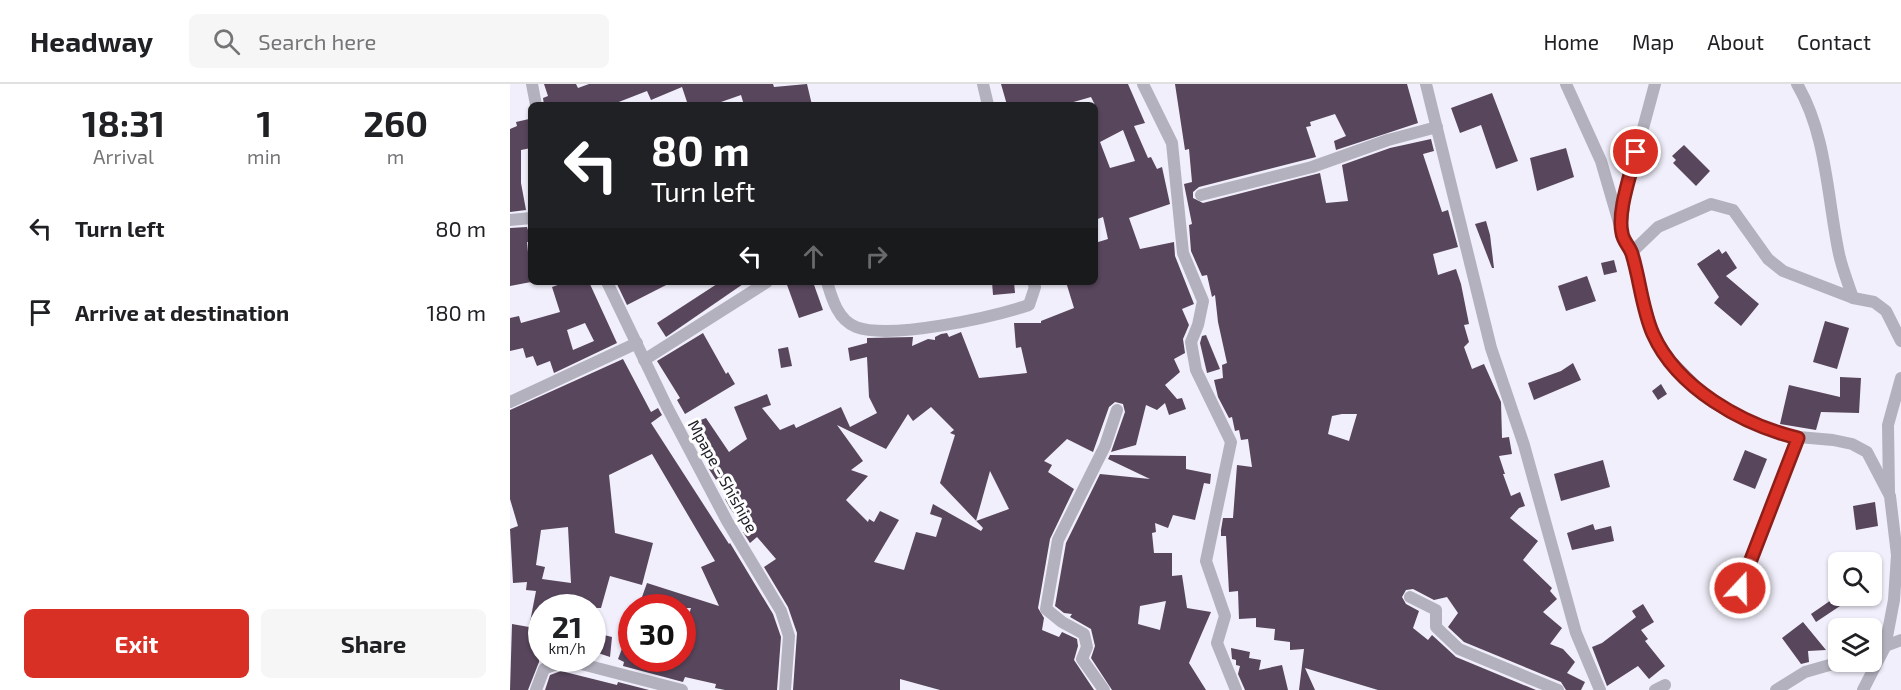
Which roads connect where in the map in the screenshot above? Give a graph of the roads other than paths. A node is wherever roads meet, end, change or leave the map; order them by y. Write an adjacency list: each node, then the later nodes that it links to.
1 (532, 84): 8 (street)
2 (983, 84): 9 (street)
3 (1143, 84): 36 (street)
4 (1426, 84): 10 (street)
5 (1566, 84): 14 (street)
6 (1655, 84): 14 (street)
7 (1797, 84): 20 (street)
8 (535, 102)
9 (987, 102)
10 (1437, 127): 11 (street); 42 (street)
11 (1201, 195)
12 (528, 219): 13 (street)
13 (510, 220)
14 (1622, 233): 15 (street)
15 (1631, 252): 20 (street); 27 (street)
16 (608, 285): 22 (street, Mpape - Shishipe)
17 (762, 285): 23 (street)
18 (828, 285): 19 (street)
19 (1034, 285)
20 (1853, 298): 21 (street)
21 (1901, 341)
22 (637, 343): 23 (street, Mpape - Shishipe); 25 (street)
23 (644, 360): 39 (street, Mpape - Shishipe)
24 (1901, 378): 28 (street)
25 (510, 402)
26 (1117, 410): 40 (street)
27 (1798, 438): 28 (street); 30 (street)
28 (1890, 496): 29 (street)
29 (1899, 577): 33 (street)
30 (1740, 588)
31 (1410, 597): 41 (street)
32 (1901, 640): 33 (street)
33 (1885, 647): 34 (street); 44 (street)
34 (1882, 648)
35 (1828, 665): 43 (street)
36 (1234, 689)
37 (536, 690): 38 (street)
38 (682, 690)
39 (785, 690)
40 (1104, 690)
41 (1558, 690)
42 (1600, 690)
43 (1776, 690)
44 (1863, 690)

